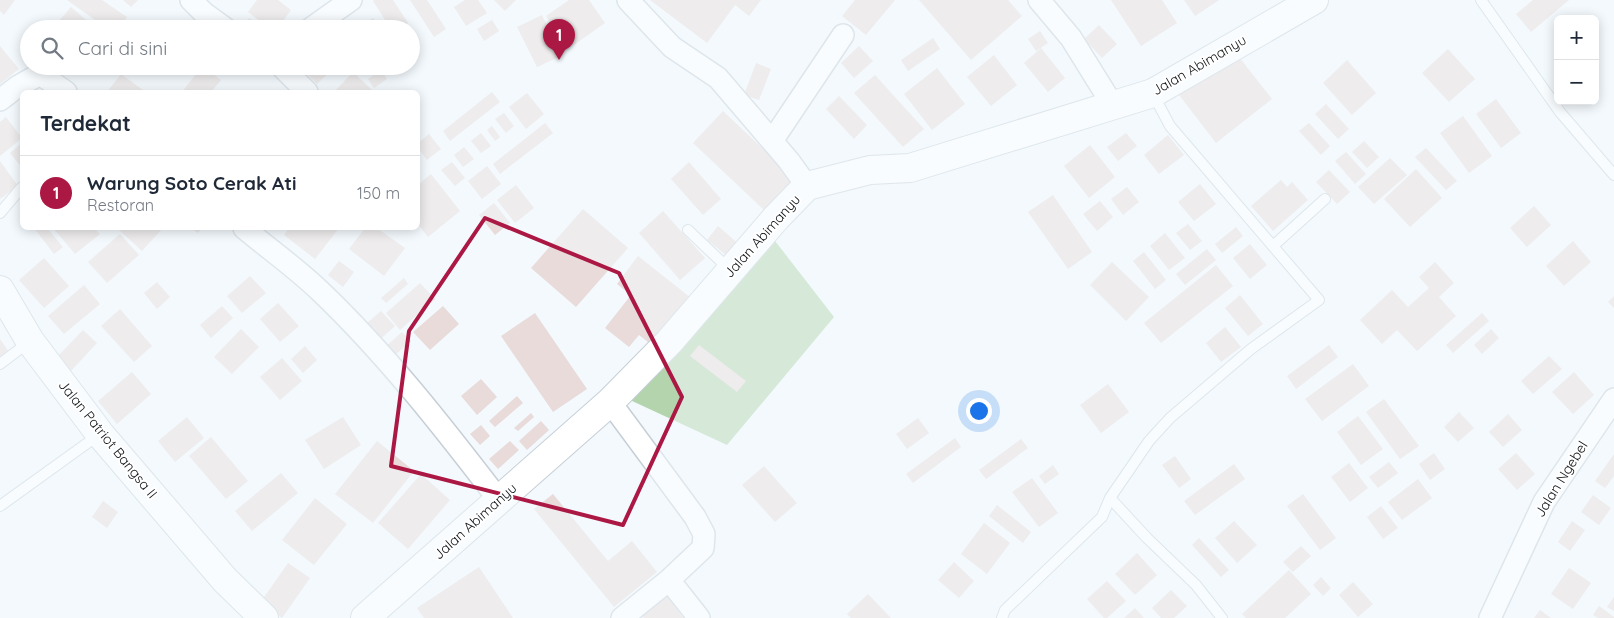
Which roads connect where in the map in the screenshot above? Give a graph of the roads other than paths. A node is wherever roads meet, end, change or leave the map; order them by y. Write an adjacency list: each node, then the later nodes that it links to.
1 (191, 0): 7 (street)
2 (351, 0): 8 (street)
3 (629, 0): 18 (street)
4 (1039, 0): 17 (street)
5 (1314, 0): 15 (street, Jalan Abimanyu)
6 (1481, 0): 19 (lane)
7 (214, 20)
8 (323, 20)
9 (843, 35): 18 (street)
10 (38, 75): 16 (street)
11 (41, 75): 13 (street)
12 (290, 75): 14 (street)
13 (63, 90)
14 (305, 90)
15 (1153, 93): 17 (street, Jalan Abimanyu); 26 (lane)
16 (0, 100)
17 (1112, 104): 20 (street, Jalan Abimanyu)
18 (772, 141): 20 (street)
19 (1614, 175)
20 (806, 186): 27 (street, Jalan Abimanyu)
21 (20, 189): 23 (lane)
22 (1325, 199): 26 (lane)
23 (0, 213)
24 (248, 230): 35 (street)
25 (688, 230): 27 (lane)
26 (1273, 246): 34 (lane)
27 (731, 270): 32 (street, Jalan Abimanyu)
28 (0, 290): 29 (street, Jalan Patriot Bangsa II)
29 (30, 341): 30 (lane); 33 (street, Jalan Patriot Bangsa II)
30 (0, 364)
31 (1614, 399): 46 (street, Jalan Ngebel)
32 (610, 402): 35 (street, Jalan Abimanyu); 38 (street)
33 (100, 434): 36 (lane); 37 (street, Jalan Patriot Bangsa II)
34 (1110, 498): 44 (lane); 45 (lane)
35 (498, 500): 41 (street, Jalan Abimanyu)
36 (0, 506)
37 (225, 580): 39 (street); 40 (street)
38 (669, 580): 42 (street); 43 (street)
39 (246, 618)
40 (264, 618)
41 (364, 618)
42 (622, 618)
43 (699, 618)
44 (1002, 618)
45 (1222, 618)
46 (1490, 618)

